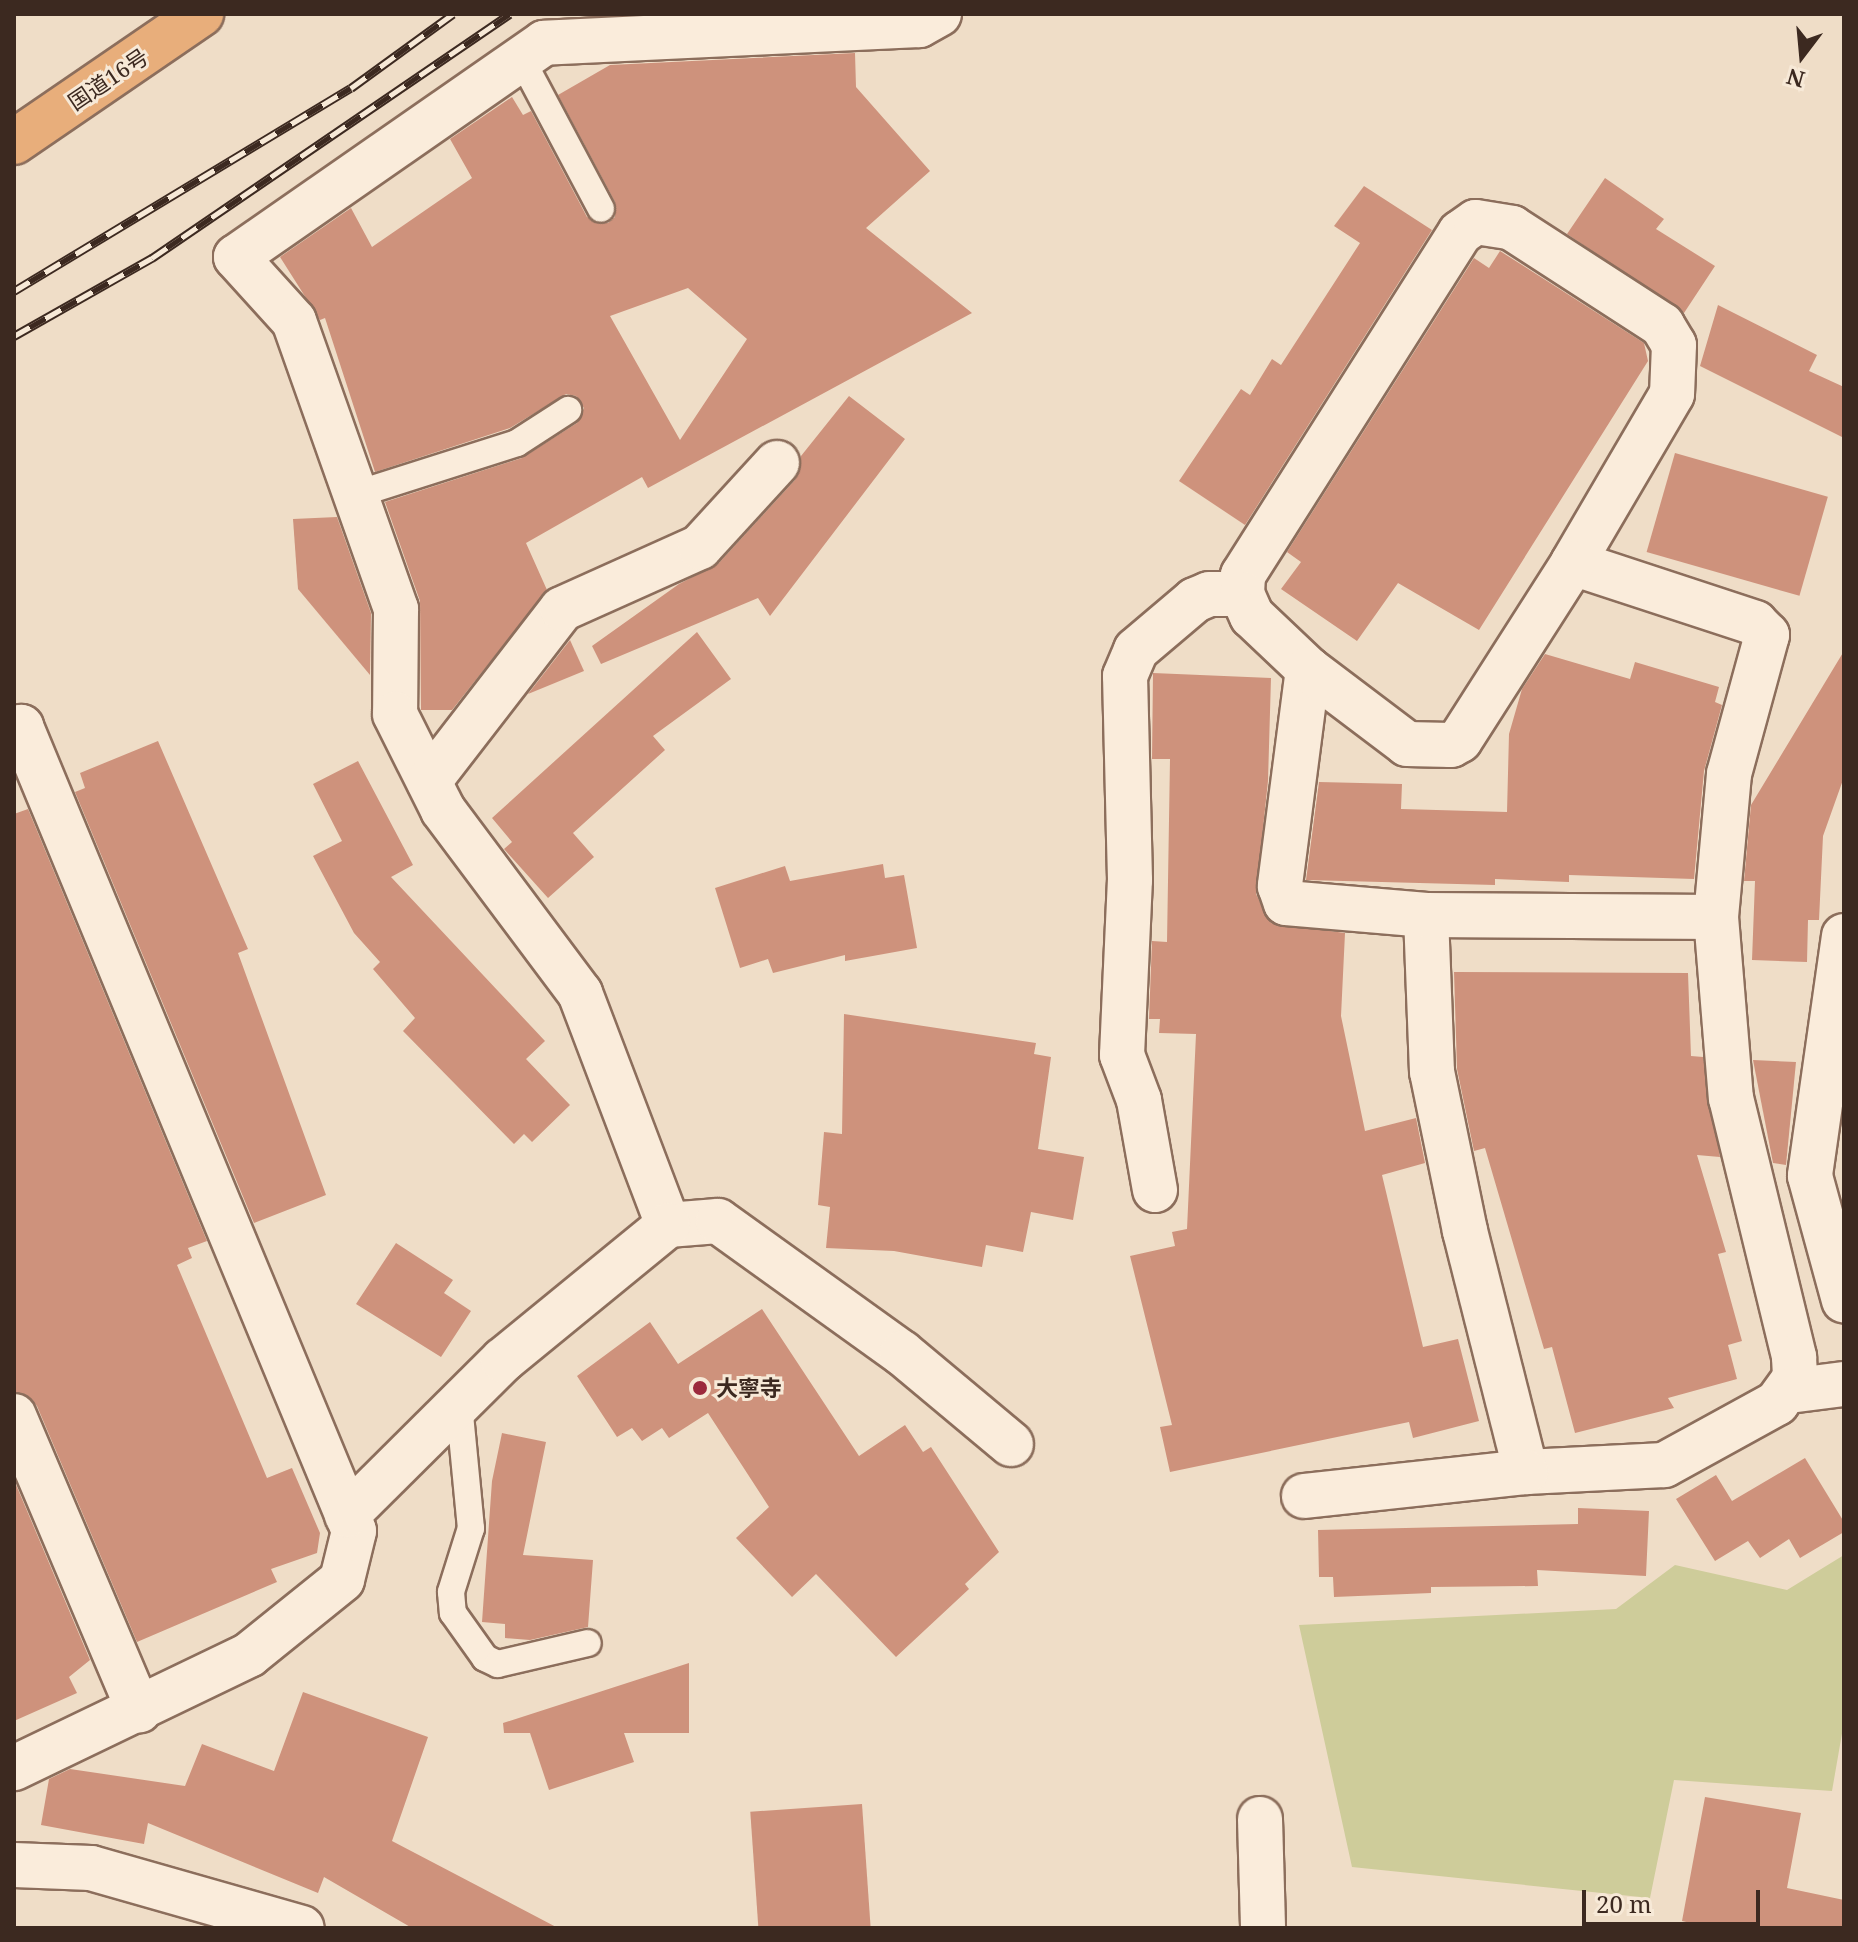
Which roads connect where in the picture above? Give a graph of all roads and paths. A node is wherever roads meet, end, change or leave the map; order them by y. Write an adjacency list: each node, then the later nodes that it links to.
1 (201, 14): 4 (highway, 国道16号)
2 (939, 14): 3 (street)
3 (523, 62): 5 (lane); 8 (street)
4 (14, 142)
5 (601, 209)
6 (568, 410): 8 (lane)
7 (777, 463): 13 (street)
8 (354, 495): 13 (street)
9 (1573, 563): 10 (street); 11 (street); 15 (street)
10 (1242, 594): 11 (street); 17 (street)
11 (1308, 669): 14 (street)
12 (14, 730): 27 (street)
13 (429, 781): 18 (street)
14 (1426, 915): 15 (street); 25 (street)
15 (1716, 917): 21 (street)
16 (1844, 936): 19 (street)
17 (1155, 1190)
18 (668, 1225): 22 (street); 24 (street)
19 (1844, 1300)
20 (1844, 1384): 21 (street)
21 (1789, 1391): 25 (street)
22 (459, 1404): 27 (street); 28 (lane)
23 (14, 1416): 29 (street)
24 (1011, 1444)
25 (1526, 1472): 26 (street)
26 (1304, 1496)
27 (347, 1515): 29 (street)
28 (588, 1643)
29 (139, 1711): 30 (street)
30 (14, 1768)
31 (1260, 1819): 34 (street)
32 (14, 1865): 33 (street)
33 (302, 1928)
34 (1263, 1928)

